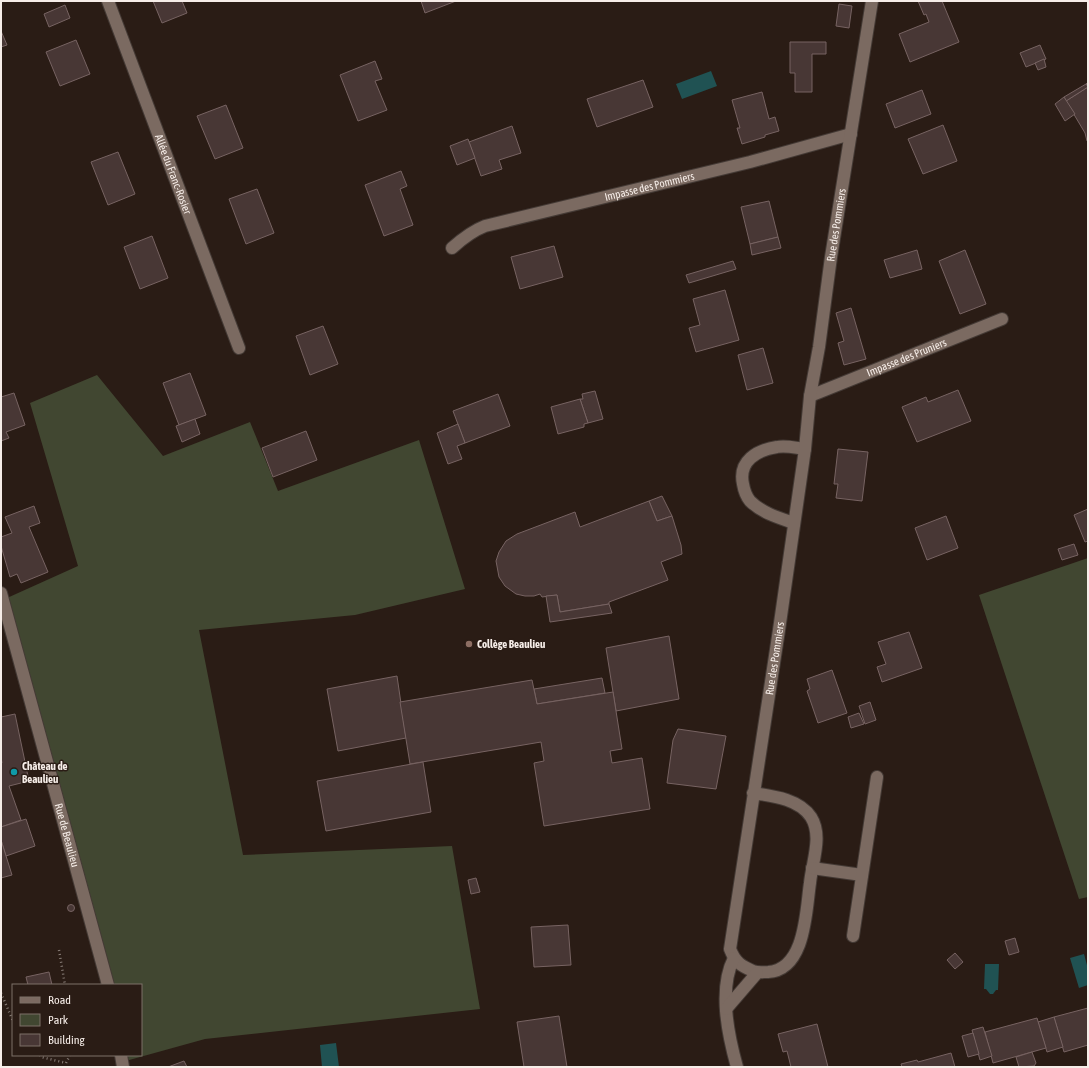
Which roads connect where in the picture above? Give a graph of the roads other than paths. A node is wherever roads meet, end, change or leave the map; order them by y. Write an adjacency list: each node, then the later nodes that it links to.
1 (108, 1): 6 (street, Allée du Franc-Rosier)
2 (872, 1): 3 (street, Rue des Pommiers)
3 (851, 134): 4 (street, Impasse des Pommiers); 7 (street, Rue des Pommiers)
4 (452, 248)
5 (1002, 319): 7 (street, Impasse des Pruniers)
6 (239, 348)
7 (810, 396): 8 (street, Rue des Pommiers)
8 (805, 449): 9 (street, Rue des Pommiers); 9 (street)
9 (794, 523): 12 (street, Rue des Pommiers)
10 (1, 593): 18 (street, Rue de Beaulieu)
11 (877, 777): 14 (street)
12 (753, 793): 13 (street); 16 (street, Rue des Pommiers)
13 (812, 868): 14 (street); 17 (street)
14 (862, 875): 15 (street)
15 (853, 936)
16 (734, 958): 17 (street); 19 (street, Rue des Pommiers)
17 (757, 972): 19 (street)
18 (108, 984)
19 (726, 1009): 22 (street, Rue des Pommiers)
20 (121, 1056): 21 (street)
21 (123, 1067)
22 (737, 1067)

